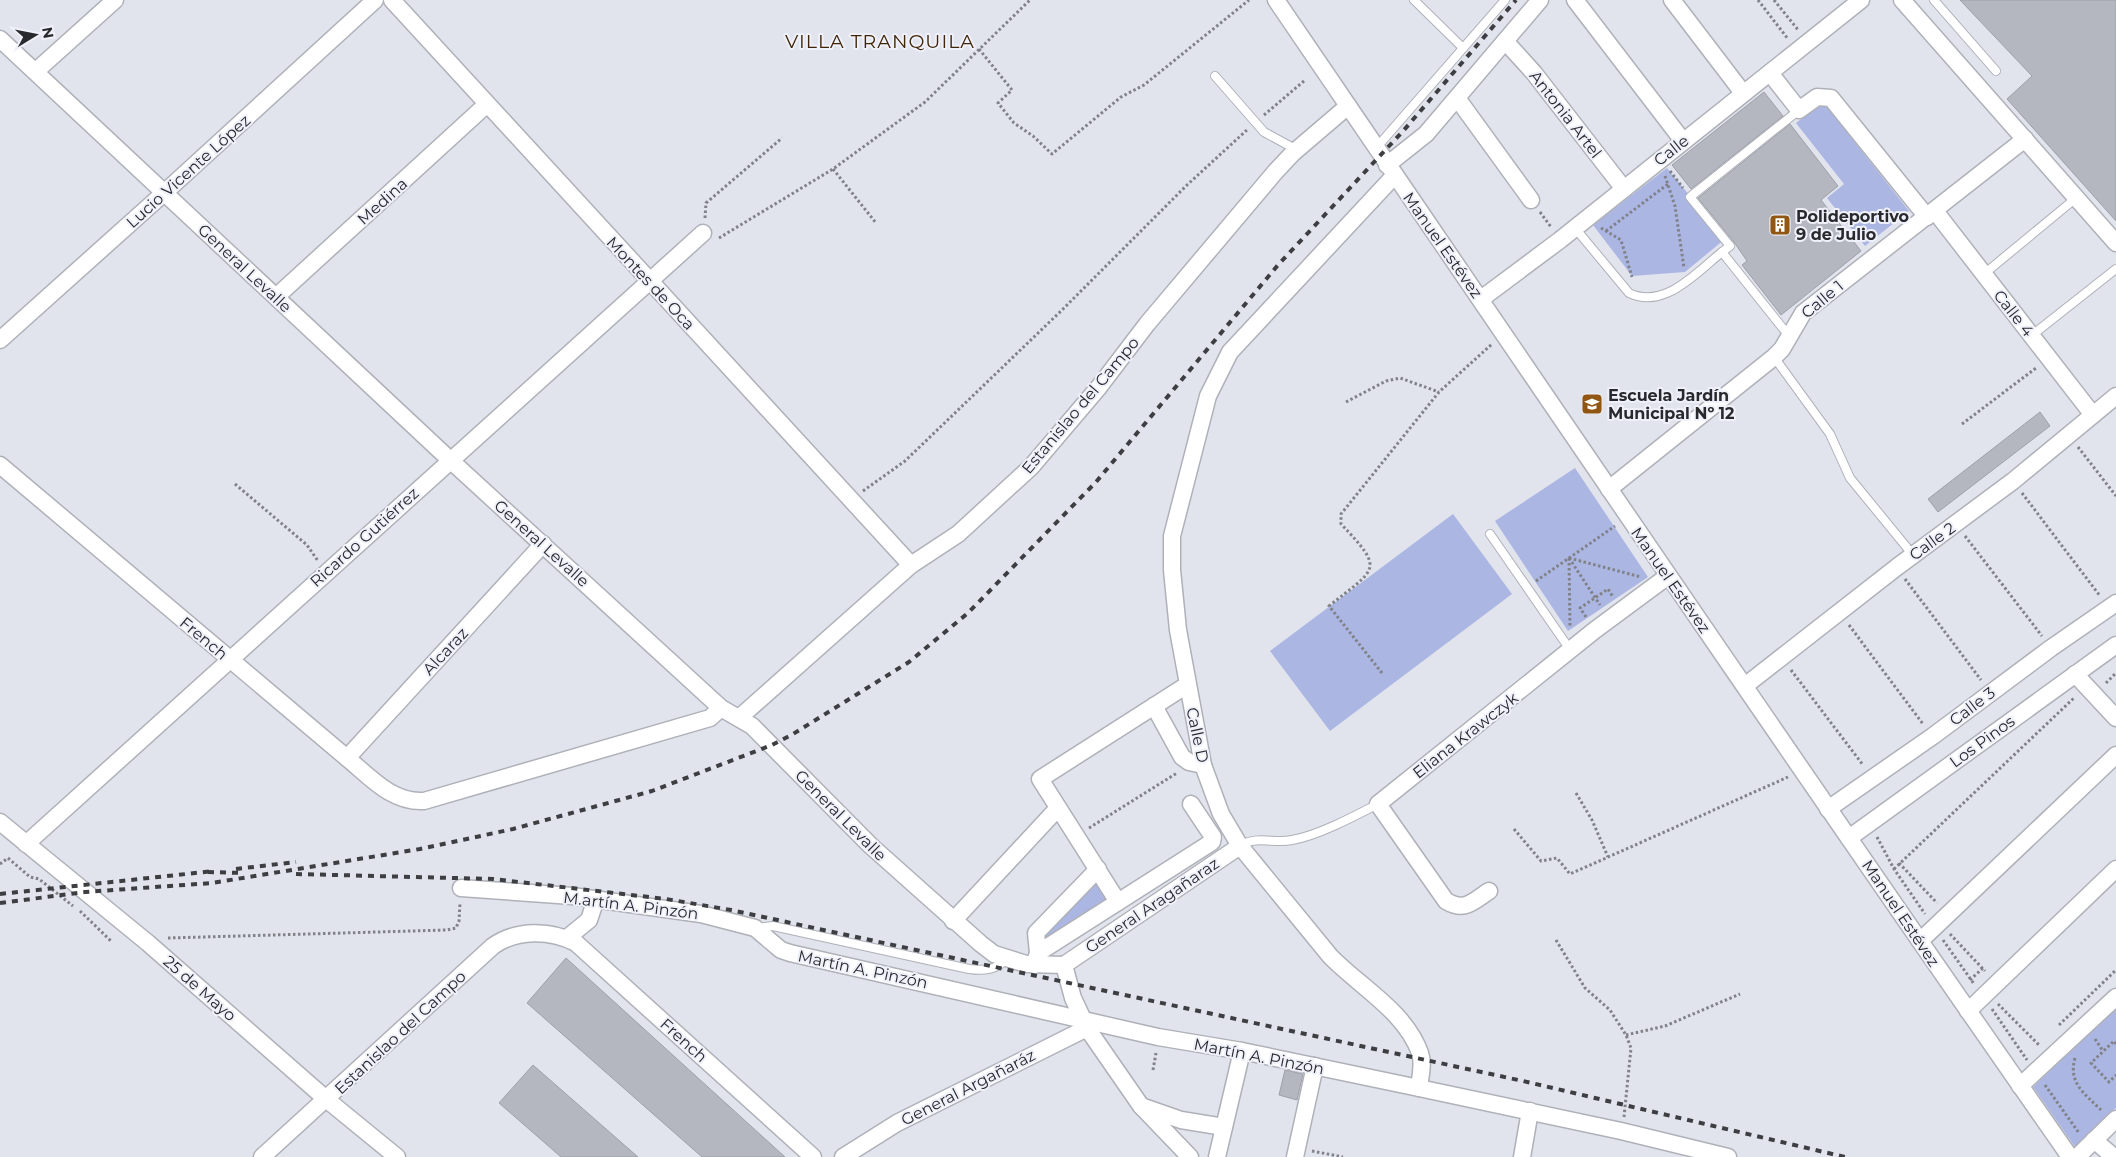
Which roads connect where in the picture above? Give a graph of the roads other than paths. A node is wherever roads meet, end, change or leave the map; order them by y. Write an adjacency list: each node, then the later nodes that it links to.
1 (115, 0): 16 (street)
2 (375, 0): 31 (street, Lucio Vicente López)
3 (392, 0): 22 (street, Montes de Oca)
4 (1276, 0): 23 (street, Manuel Estévez)
5 (1414, 0): 15 (lane)
6 (1505, 0): 15 (lane)
7 (1540, 0): 14 (street, Calle D)
8 (1575, 0): 26 (street)
9 (1672, 0): 20 (street)
10 (1861, 0): 18 (street, Calle)
11 (1902, 0): 25 (street)
12 (1934, 0): 17 (lane)
13 (0, 39): 16 (street, General Levalle)
14 (1505, 41): 21 (street, Calle D); 30 (street, Antonia Artel)
15 (1463, 48): 27 (lane)
16 (36, 71): 31 (street, General Levalle)
17 (1996, 71)
18 (1770, 73): 20 (street, Calle); 24 (street)
19 (1215, 76): 28 (lane)
20 (1743, 93): 26 (street, Calle)
21 (1457, 98): 29 (street, Calle D); 33 (street)
22 (486, 105): 41 (street, Montes de Oca); 42 (street, Medina)
23 (1348, 106): 27 (street, Manuel Estévez); 28 (street, Estanislao del Campo)
24 (1799, 110): 34 (street, Calle 4); 38 (lane)
25 (2025, 139): 32 (street); 34 (street, Calle 1)
26 (1683, 141): 30 (street, Calle)
27 (1376, 148): 29 (street, Manuel Estévez)
28 (1297, 150): 56 (street, Estanislao del Campo)
29 (1391, 170): 43 (street, Manuel Estévez); 63 (street, Calle D)
30 (1624, 189): 35 (street, Calle)
31 (164, 194): 42 (street, General Levalle); 46 (street, Lucio Vicente López)
32 (2076, 198): 37 (street); 40 (lane)
33 (1531, 200)
34 (1931, 214): 40 (street, Calle 4); 44 (street, Calle 1)
35 (1575, 228): 38 (lane); 43 (street, Calle)
36 (703, 233): 41 (street, Ricardo Gutiérrez)
37 (2116, 243)
38 (1722, 252): 44 (lane)
39 (2116, 269): 45 (lane)
40 (1984, 274): 45 (street, Calle 4)
41 (650, 281): 50 (street, Ricardo Gutiérrez); 56 (street, Montes de Oca)
42 (277, 296): 50 (street, General Levalle)
43 (1480, 299): 52 (street, Manuel Estévez)
44 (1789, 336): 47 (street, Calle 1)
45 (2032, 336): 49 (street, Calle 4)
46 (0, 340)
47 (1774, 357): 52 (street, Calle 1); 55 (lane)
48 (2116, 396): 49 (street, Calle 2)
49 (2093, 415): 55 (street, Calle 2)
50 (449, 459): 54 (street, General Levalle); 61 (street, Ricardo Gutiérrez)
51 (0, 465): 61 (street, French)
52 (1609, 489): 57 (street, Manuel Estévez)
53 (1490, 534): 60 (lane)
54 (544, 544): 66 (street, General Levalle); 70 (street, Alcaraz)
55 (1913, 555): 64 (street, Calle 2)
56 (911, 565): 67 (street, Estanislao del Campo)
57 (1665, 579): 60 (street, Eliana Krawczyk); 64 (street, Manuel Estévez)
58 (2113, 606): 75 (street, Calle 3)
59 (2116, 645): 62 (street, Los Pinos)
60 (1571, 651): 73 (street, Eliana Krawczyk)
61 (229, 659): 70 (street, French); 78 (street, Ricardo Gutiérrez)
62 (2075, 674): 68 (street); 77 (street, Los Pinos)
63 (1187, 685): 65 (street); 71 (street, Calle D)
64 (1746, 685): 75 (street, Manuel Estévez)
65 (1154, 706): 71 (street); 74 (street)
66 (721, 708): 67 (street, General Levalle); 70 (street, French)
67 (740, 717): 86 (street, General Levalle)
68 (2116, 718)
69 (2116, 755): 90 (street)
70 (347, 758)
71 (1203, 765): 79 (street, Calle D)
72 (1191, 804): 85 (street)
73 (1378, 804): 79 (lane, Eliana Krawczyk); 83 (street)
74 (1058, 808): 80 (street); 86 (street)
75 (1828, 808): 77 (street, Manuel Estévez)
76 (0, 822): 78 (street, 25 de Mayo)
77 (1849, 838): 90 (street, Manuel Estévez)
78 (26, 844): 102 (street, 25 de Mayo)
79 (1240, 846): 94 (street, General Aragañaraz); 101 (street, Calle D)
80 (1098, 869): 85 (street); 93 (street)
81 (2116, 869): 96 (street)
82 (461, 888): 84 (street, M.artín A. Pinzón)
83 (1489, 892)
84 (596, 899): 87 (street, M.artín A. Pinzón); 89 (street)
85 (1118, 902): 93 (street)
86 (953, 921): 92 (street, General Levalle)
87 (756, 928): 91 (street, M.artín A. Pinzón); 92 (lane)
88 (549, 934): 89 (street, French); 102 (street, Estanislao del Campo)
89 (567, 938): 111 (street, French)
90 (1920, 941): 96 (street, Manuel Estévez)
91 (790, 953): 97 (street, Martín A. Pinzón)
92 (1007, 959): 93 (street, General Levalle)
93 (1036, 959): 94 (street, General Levalle)
94 (1064, 965): 97 (street)
95 (2116, 997): 100 (street)
96 (1968, 1011): 100 (street, Manuel Estévez)
97 (1084, 1023): 98 (street, Martín A. Pinzón); 103 (street); 112 (street, General Argañaráz)
98 (1242, 1051): 99 (street, Martín A. Pinzón); 106 (street)
99 (1315, 1066): 101 (street, Martín A. Pinzón); 108 (street)
100 (2020, 1086): 117 (street, Manuel Estévez)
101 (1419, 1088): 104 (street, Martín A. Pinzón)
102 (326, 1099): 109 (street, Estanislao del Campo); 110 (street, 25 de Mayo)
103 (1142, 1106): 106 (street); 113 (street)
104 (1530, 1111): 115 (street); 116 (street, Martín A. Pinzón)
105 (2110, 1116): 107 (street)
106 (1224, 1127): 114 (street)
107 (2094, 1140): 118 (street); 119 (street)
108 (1296, 1152)
109 (262, 1157)
110 (397, 1157)
111 (813, 1157)
112 (843, 1157)
113 (1190, 1157)
114 (1217, 1157)
115 (1522, 1157)
116 (1728, 1157)
117 (2070, 1157)
118 (2077, 1157)
119 (2114, 1157)

